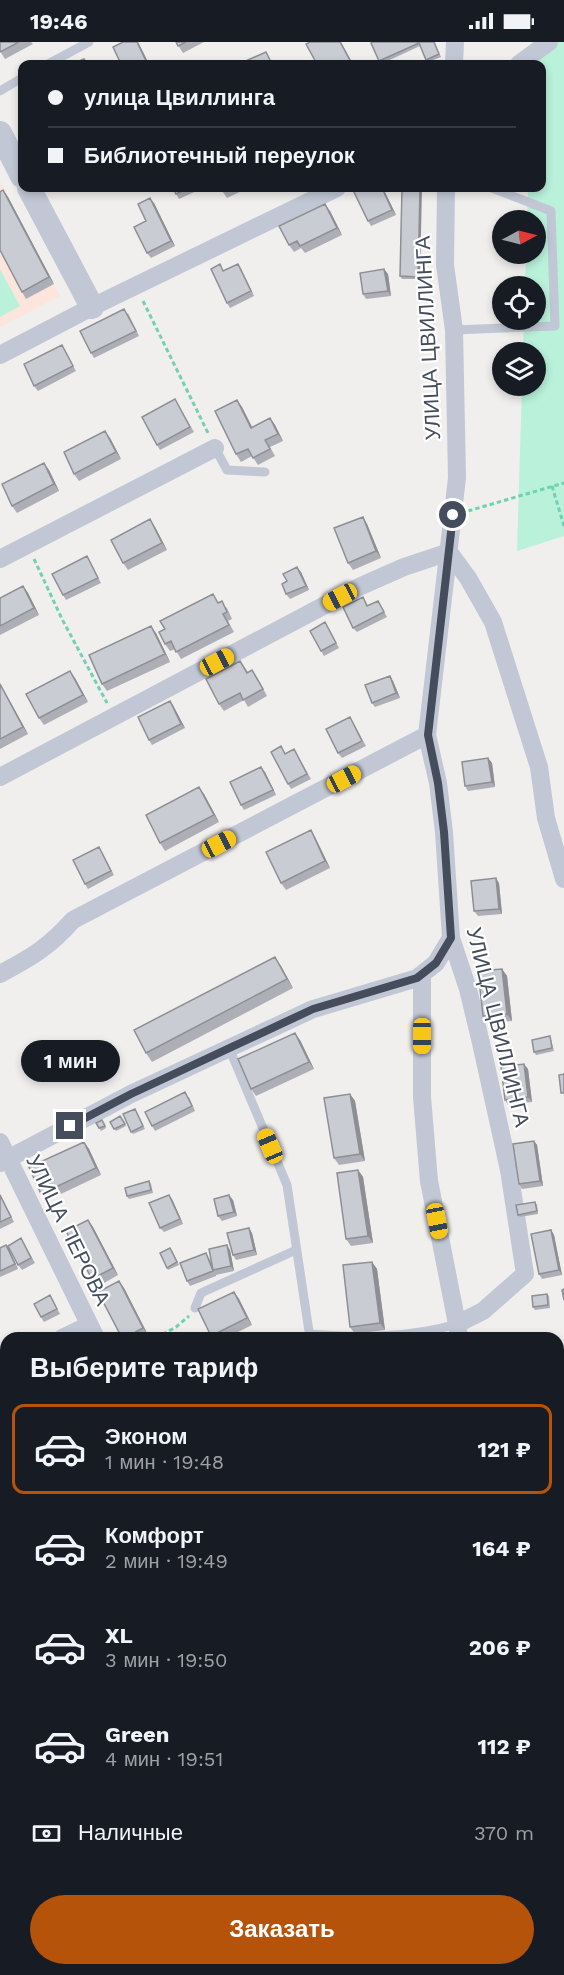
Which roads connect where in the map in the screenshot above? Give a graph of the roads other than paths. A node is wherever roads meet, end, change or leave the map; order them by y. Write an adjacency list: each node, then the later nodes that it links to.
1 (89, 42): 4 (lane)
2 (455, 42): 5 (street)
3 (549, 42): 6 (street)
4 (55, 60)
5 (454, 60)
6 (524, 60)
7 (18, 80): 8 (lane)
8 (0, 91)
9 (0, 133): 10 (street)
10 (18, 168)
11 (31, 192): 15 (street)
12 (329, 192): 15 (street)
13 (446, 192): 16 (street, УЛИЦА ЦВИЛЛИНГА)
14 (502, 192): 16 (lane)
15 (92, 307): 17 (street)
16 (454, 330): 20 (street, УЛИЦА ЦВИЛЛИНГА)
17 (0, 355)
18 (215, 448): 19 (lane); 21 (street)
19 (265, 472)
20 (450, 552): 22 (street, УЛИЦА ЦВИЛЛИНГА); 23 (street); 24 (street)
21 (0, 559)
22 (428, 735): 25 (street, УЛИЦА ЦВИЛЛИНГА); 26 (street)
23 (0, 777)
24 (564, 879)
25 (451, 938): 27 (street); 34 (street, УЛИЦА ЦВИЛЛИНГА)
26 (0, 974)
27 (422, 974): 28 (street); 34 (street)
28 (229, 1048): 30 (street); 31 (lane)
29 (0, 1142): 30 (street, УЛИЦА ПЕРОВА)
30 (4, 1161): 33 (street, УЛИЦА ПЕРОВА)
31 (296, 1250): 32 (lane); 35 (lane)
32 (195, 1308)
33 (92, 1331)
34 (458, 1331): 36 (lane)
35 (308, 1332)
36 (417, 1332)

